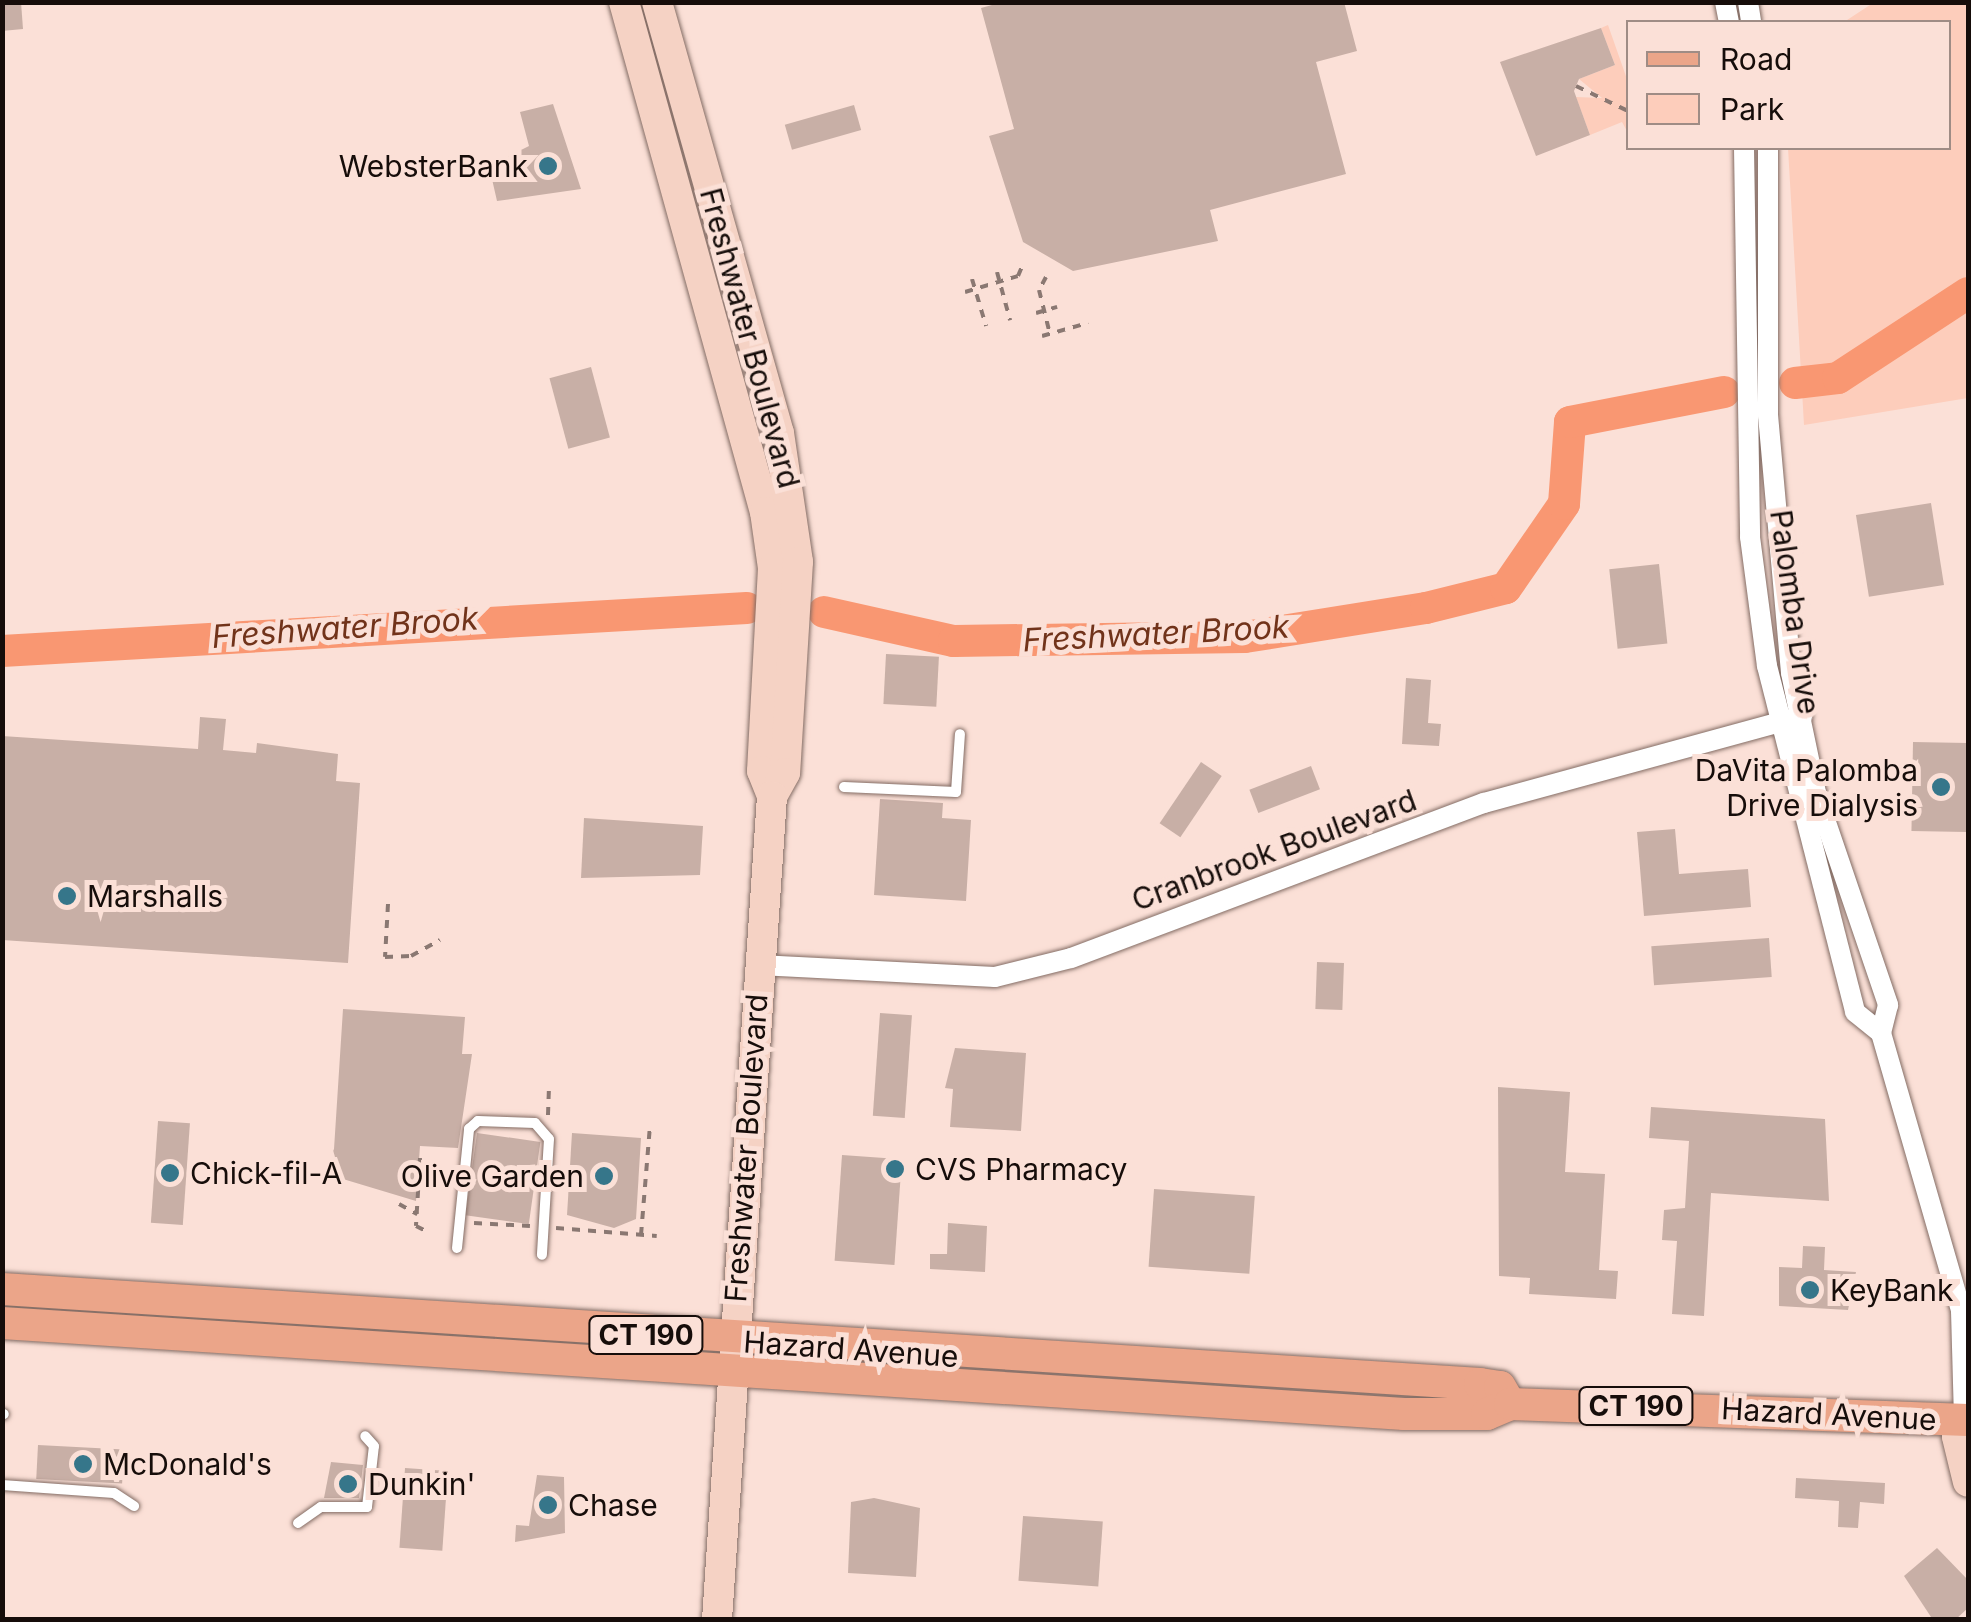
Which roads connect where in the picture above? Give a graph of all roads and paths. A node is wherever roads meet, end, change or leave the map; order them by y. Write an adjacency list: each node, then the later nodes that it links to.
1 (624, 2): 7 (street, Freshwater Boulevard)
2 (656, 2): 7 (street, Freshwater Boulevard)
3 (1576, 86): 4 (path)
4 (1626, 110)
5 (1744, 150): 23 (street, Palomba Drive)
6 (1768, 150): 23 (street, Palomba Drive)
7 (714, 258): 30 (street, Freshwater Boulevard)
8 (1023, 264): 12 (path)
9 (997, 272): 12 (path)
10 (1046, 276): 16 (path)
11 (972, 279): 13 (path)
12 (1000, 282): 13 (path); 18 (path)
13 (975, 288): 14 (path); 20 (path)
14 (965, 292)
15 (1057, 307): 16 (path)
16 (1044, 310): 17 (path); 21 (path)
17 (1036, 313)
18 (1010, 320)
19 (1088, 323): 21 (path)
20 (986, 326)
21 (1050, 334): 22 (path)
22 (1042, 336)
23 (1760, 477): 24 (street, Palomba Drive); 25 (street, Palomba Drive)
24 (1802, 716): 25 (street, Cranbrook Boulevard); 31 (street, Palomba Drive)
25 (1779, 721): 30 (street, Cranbrook Boulevard); 31 (street, Palomba Drive)
26 (960, 734): 27 (lane)
27 (844, 787)
28 (388, 904): 29 (path)
29 (440, 940)
30 (759, 964): 48 (street, Freshwater Boulevard)
31 (1881, 1034): 53 (street, Palomba Drive)
32 (650, 1126): 40 (path)
33 (420, 1158): 35 (path)
34 (400, 1204): 35 (path)
35 (417, 1214): 39 (path)
36 (470, 1222): 37 (path)
37 (538, 1227)
38 (551, 1228): 40 (path)
39 (428, 1232)
40 (642, 1234): 41 (path)
41 (658, 1236)
42 (457, 1248): 43 (lane)
43 (542, 1255)
44 (2, 1290): 45 (main road, Hazard Avenue / CT 190)
45 (238, 1306): 47 (main road); 48 (main road, Hazard Avenue / CT 190)
46 (2, 1323): 47 (main road, Hazard Avenue / CT 190)
47 (236, 1339): 49 (main road, Hazard Avenue / CT 190)
48 (733, 1341): 49 (street, Freshwater Boulevard); 50 (main road, Hazard Avenue / CT 190)
49 (732, 1374): 52 (main road, Hazard Avenue / CT 190); 59 (street, Freshwater Boulevard)
50 (1290, 1374): 51 (main road, Hazard Avenue / CT 190); 52 (main road)
51 (1510, 1404): 52 (main road, Hazard Avenue / CT 190); 53 (main road, Hazard Avenue / CT 190)
52 (1221, 1405)
53 (1967, 1422): 55 (street)
54 (365, 1436): 58 (lane)
55 (1968, 1482)
56 (2, 1484): 57 (lane)
57 (134, 1506)
58 (298, 1523)
59 (716, 1620)

